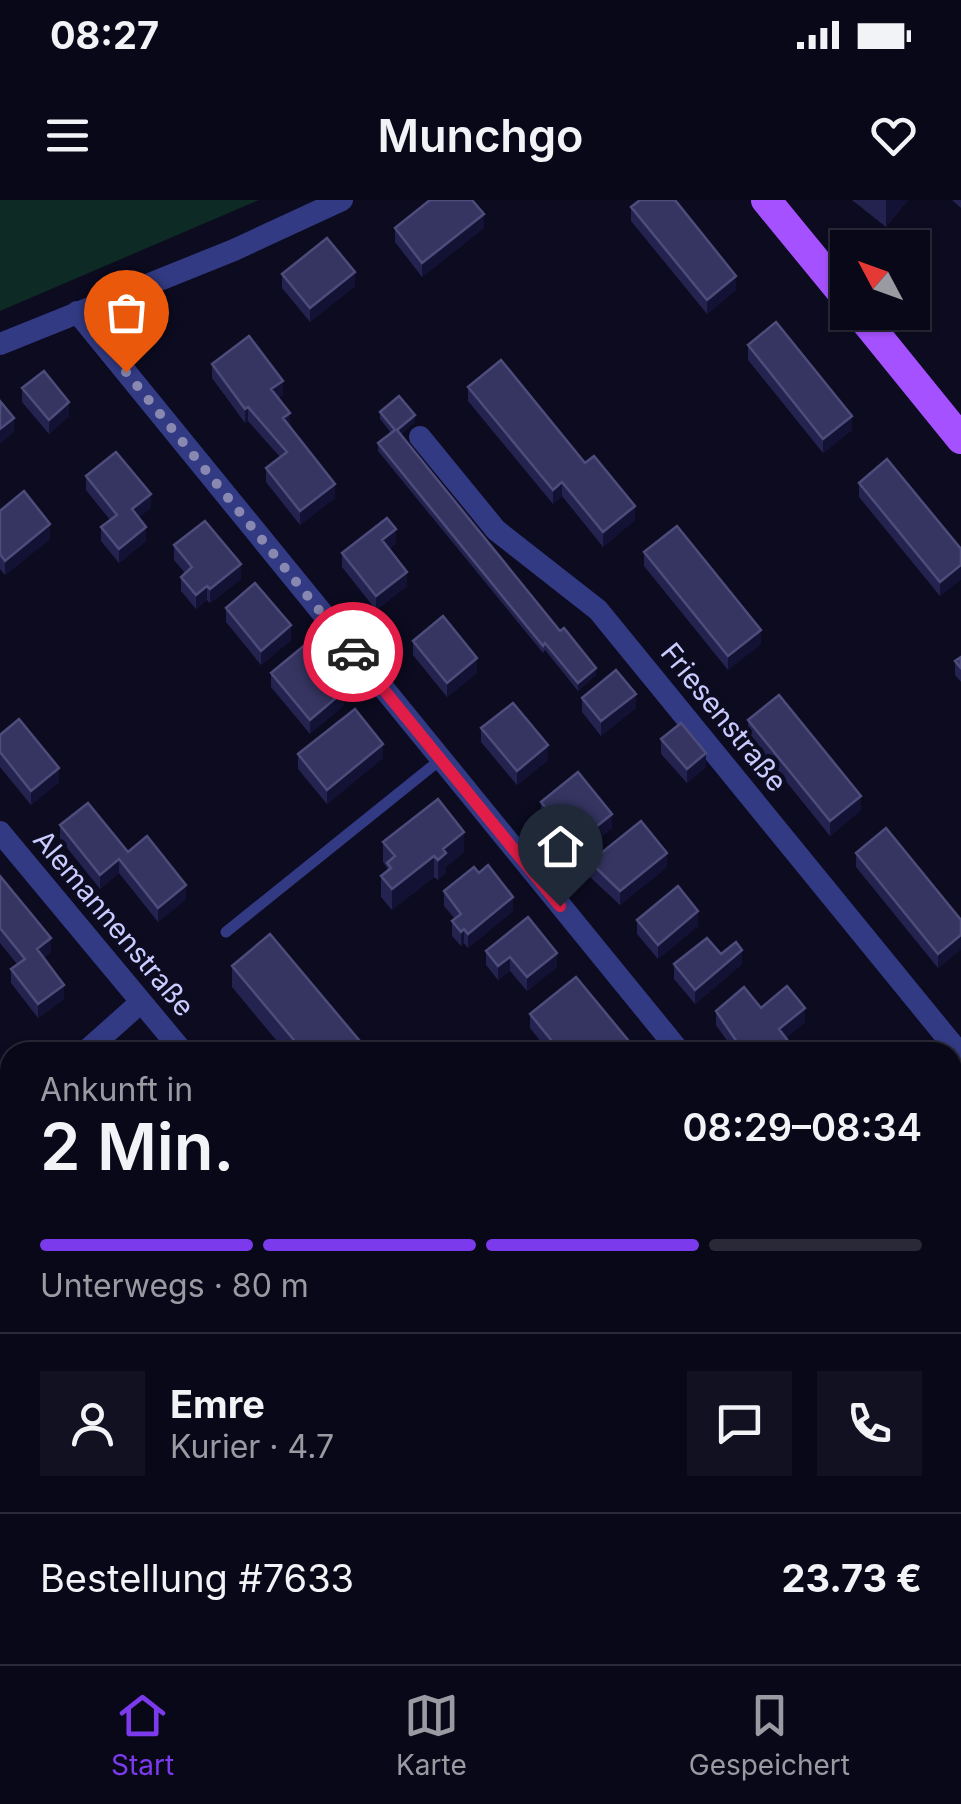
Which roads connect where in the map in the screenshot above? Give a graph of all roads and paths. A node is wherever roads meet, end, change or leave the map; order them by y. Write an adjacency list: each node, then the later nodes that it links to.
1 (342, 200): 4 (street)
2 (766, 200): 3 (main road)
3 (830, 278)
4 (78, 312): 6 (street); 9 (street)
5 (873, 330): 8 (main road)
6 (0, 344)
7 (420, 437): 16 (street, Friesenstraße)
8 (961, 439)
9 (440, 760): 11 (lane); 15 (street)
10 (0, 832): 12 (street, Alemannenstraße)
11 (226, 932)
12 (140, 1003): 13 (street); 14 (street, Alemannenstraße)
13 (97, 1042)
14 (174, 1042)
15 (672, 1042)
16 (950, 1042)

